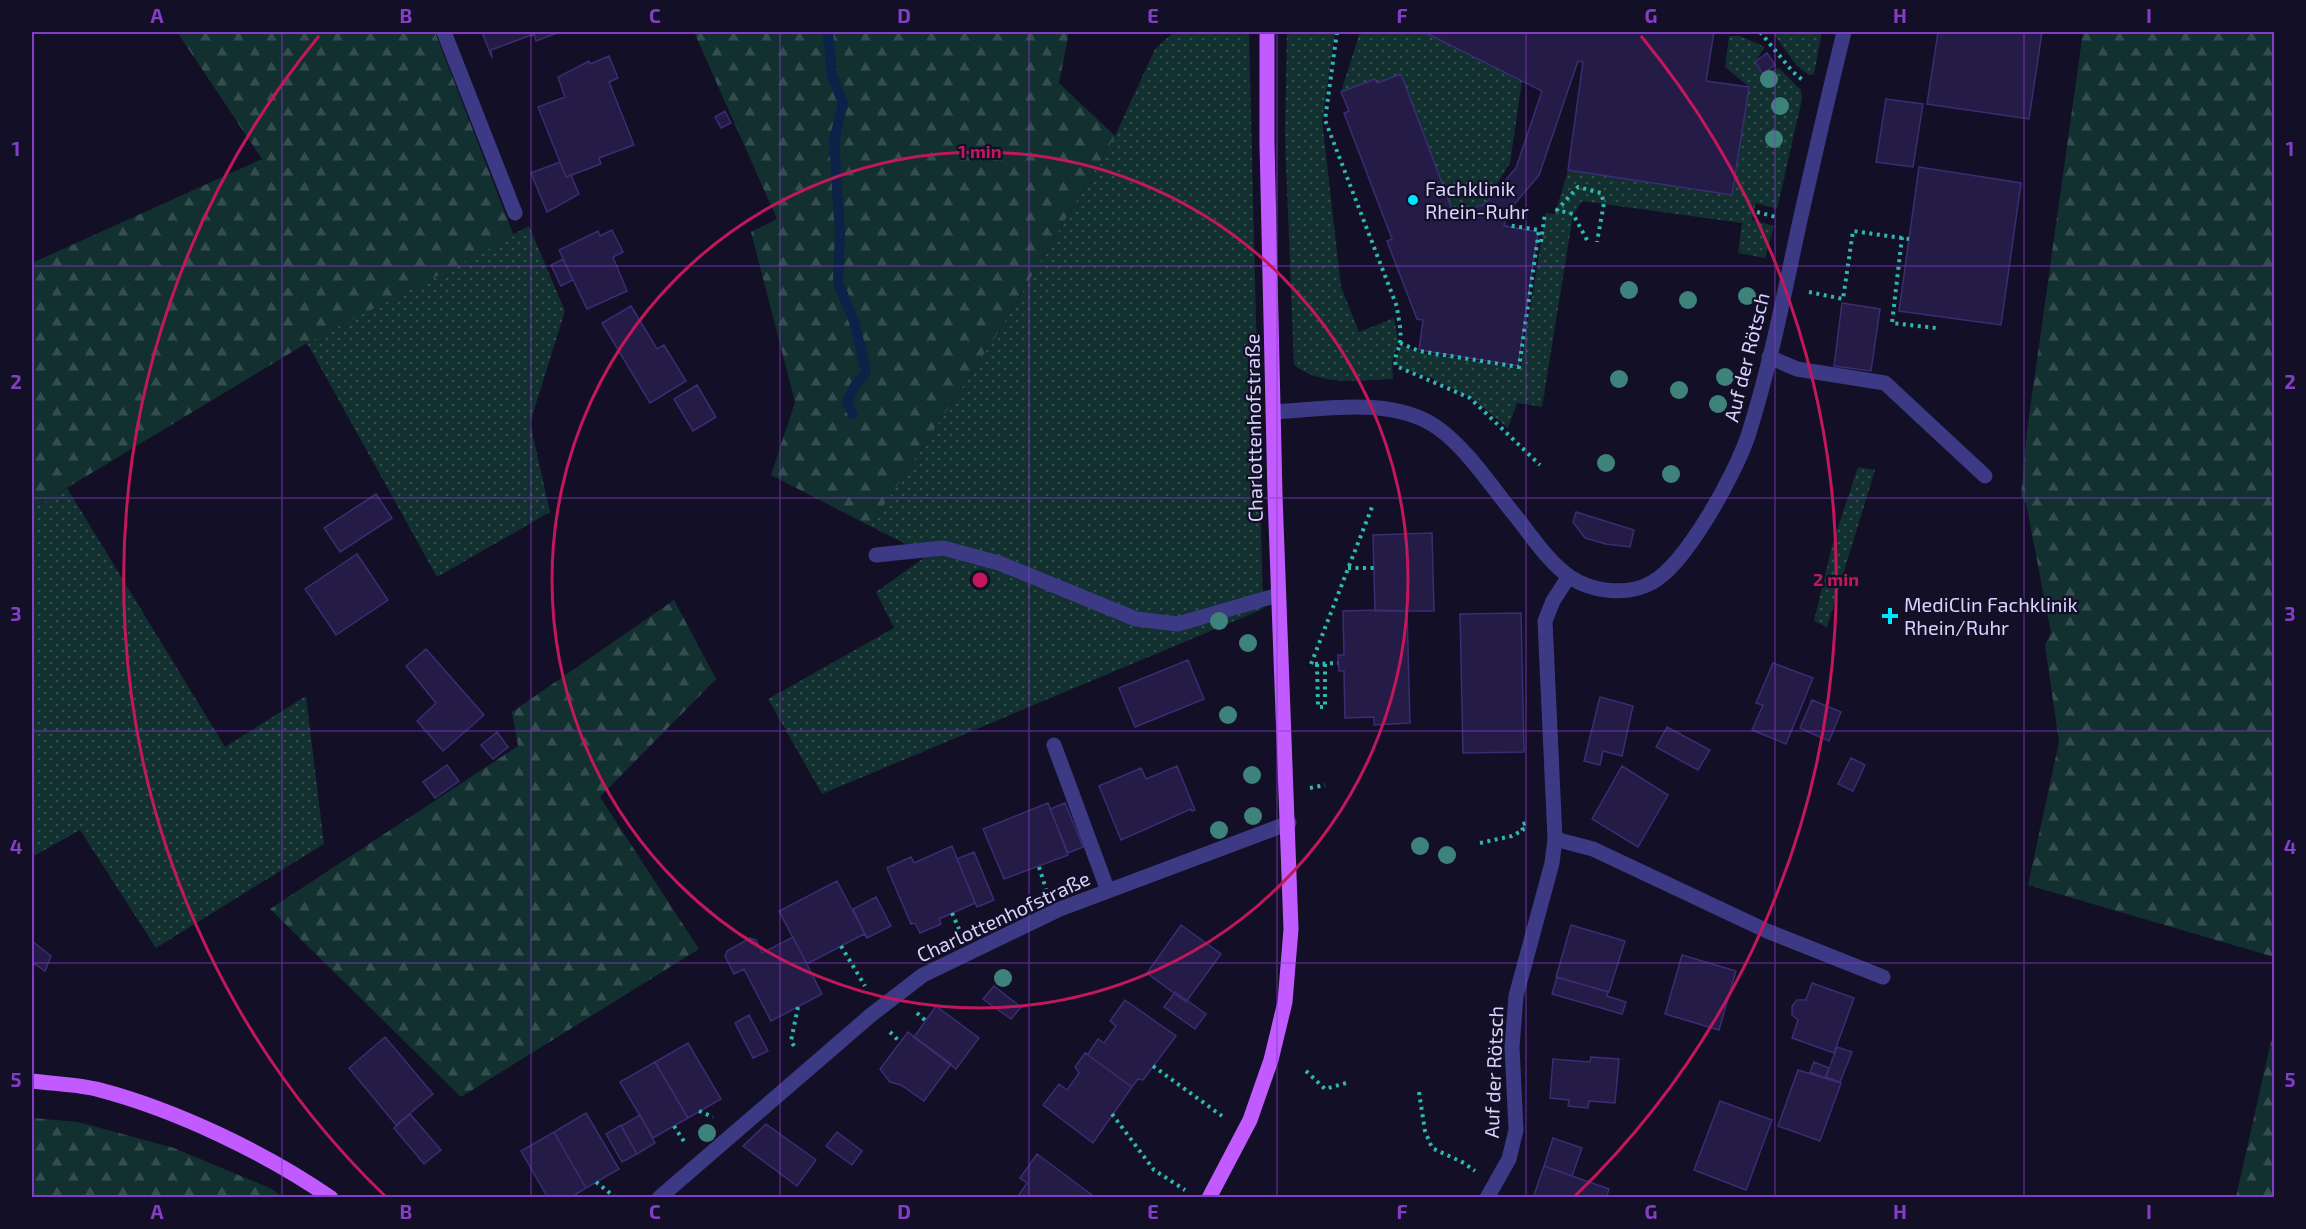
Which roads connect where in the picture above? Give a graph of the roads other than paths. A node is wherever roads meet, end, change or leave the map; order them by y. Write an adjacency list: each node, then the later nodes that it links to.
1 (444, 32): 4 (street)
2 (1267, 32): 6 (main road, Charlottenhofstraße)
3 (1844, 32): 5 (street, Auf der Rötsch)
4 (515, 213)
5 (1769, 357): 7 (street); 9 (street, Auf der Rötsch)
6 (1274, 412): 9 (street, Auf der Rötsch); 10 (main road, Charlottenhofstraße)
7 (1985, 476)
8 (876, 555): 10 (street)
9 (1569, 576): 13 (street, Auf der Rötsch)
10 (1278, 596): 12 (main road, Charlottenhofstraße)
11 (1054, 744): 14 (street)
12 (1289, 823): 14 (street, Charlottenhofstraße); 19 (main road, Charlottenhofstraße)
13 (1555, 839): 15 (street); 20 (street, Auf der Rötsch)
14 (1108, 891): 18 (street, Charlottenhofstraße)
15 (1883, 977)
16 (32, 1081): 17 (main road)
17 (331, 1197)
18 (659, 1197)
19 (1209, 1197)
20 (1487, 1197)

